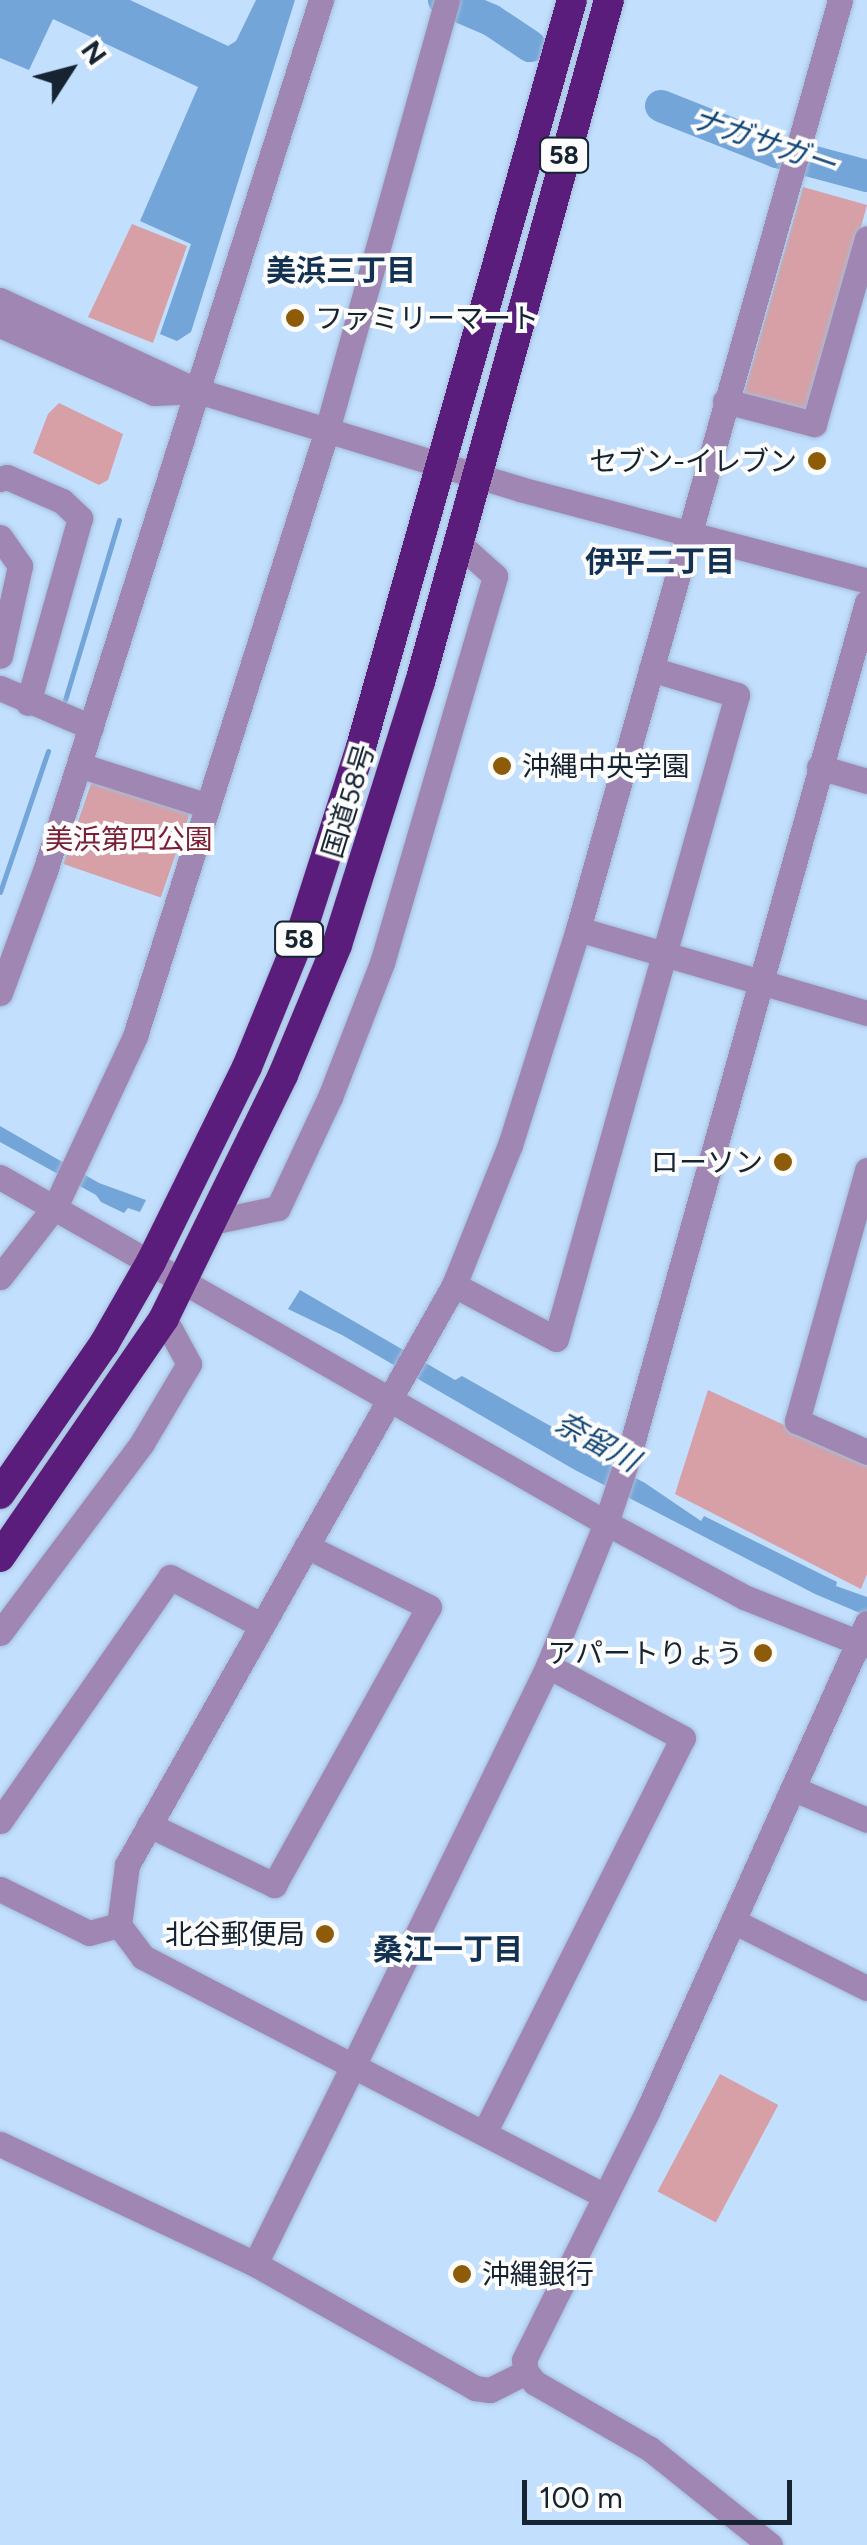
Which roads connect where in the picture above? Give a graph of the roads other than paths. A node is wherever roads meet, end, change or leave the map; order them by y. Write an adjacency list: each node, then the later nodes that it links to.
1 (320, 0): 9 (street)
2 (572, 0): 12 (highway, 国道58号 / 58)
3 (608, 0): 13 (highway, 国道58号 / 58)
4 (840, 0): 10 (street)
5 (445, 6): 11 (street)
6 (867, 238): 10 (street)
7 (0, 300): 9 (street)
8 (0, 326): 9 (street)
9 (198, 391): 11 (street); 24 (street)
10 (725, 401): 15 (street)
11 (327, 430): 12 (street); 28 (street)
12 (441, 466): 13 (street); 38 (highway, 国道58号 / 58)
13 (475, 476): 15 (street); 17 (highway, 国道58号 / 58)
14 (0, 479): 23 (street)
15 (686, 535): 18 (street); 21 (street)
16 (0, 536): 20 (street)
17 (457, 542): 37 (highway, 国道58号 / 58); 37 (street)
18 (867, 581)
19 (867, 602): 26 (street)
20 (0, 656)
21 (651, 669): 29 (street); 30 (street)
22 (0, 688): 23 (street)
23 (28, 703): 24 (street)
24 (91, 727): 25 (street)
25 (79, 765): 28 (street); 32 (street)
26 (819, 767): 27 (street); 31 (street)
27 (867, 781)
28 (208, 806): 36 (street)
29 (578, 929): 30 (street); 41 (street)
30 (664, 956): 31 (street); 41 (street)
31 (761, 983): 33 (street); 46 (street)
32 (0, 993)
33 (867, 1014)
34 (867, 1170): 44 (street)
35 (0, 1177): 36 (street)
36 (56, 1205): 38 (street); 39 (street)
37 (212, 1222): 40 (highway, 国道58号 / 58)
38 (151, 1262): 40 (street); 45 (highway, 国道58号 / 58)
39 (0, 1277)
40 (182, 1280): 42 (highway, 国道58号 / 58); 43 (street)
41 (454, 1285): 43 (street)
42 (164, 1318): 48 (highway, 国道58号 / 58); 50 (street)
43 (390, 1400): 46 (street); 47 (street)
44 (867, 1452)
45 (0, 1494)
46 (610, 1510): 51 (street); 52 (street)
47 (306, 1546): 49 (street); 56 (street)
48 (0, 1557)
49 (261, 1625): 55 (street); 56 (street)
50 (0, 1633)
51 (864, 1638): 53 (street)
52 (548, 1666): 61 (street); 62 (street)
53 (794, 1790): 54 (street); 58 (street)
54 (867, 1820)
55 (0, 1821)
56 (150, 1825): 59 (street)
57 (0, 1889): 59 (street)
58 (733, 1922): 60 (street); 64 (street)
59 (119, 1925): 61 (street)
60 (867, 1988)
61 (353, 2066): 62 (street); 65 (street)
62 (484, 2133): 64 (street)
63 (0, 2144): 65 (street)
64 (605, 2196): 66 (street)
65 (255, 2264): 66 (street)
66 (526, 2372): 67 (street)
67 (770, 2545)

